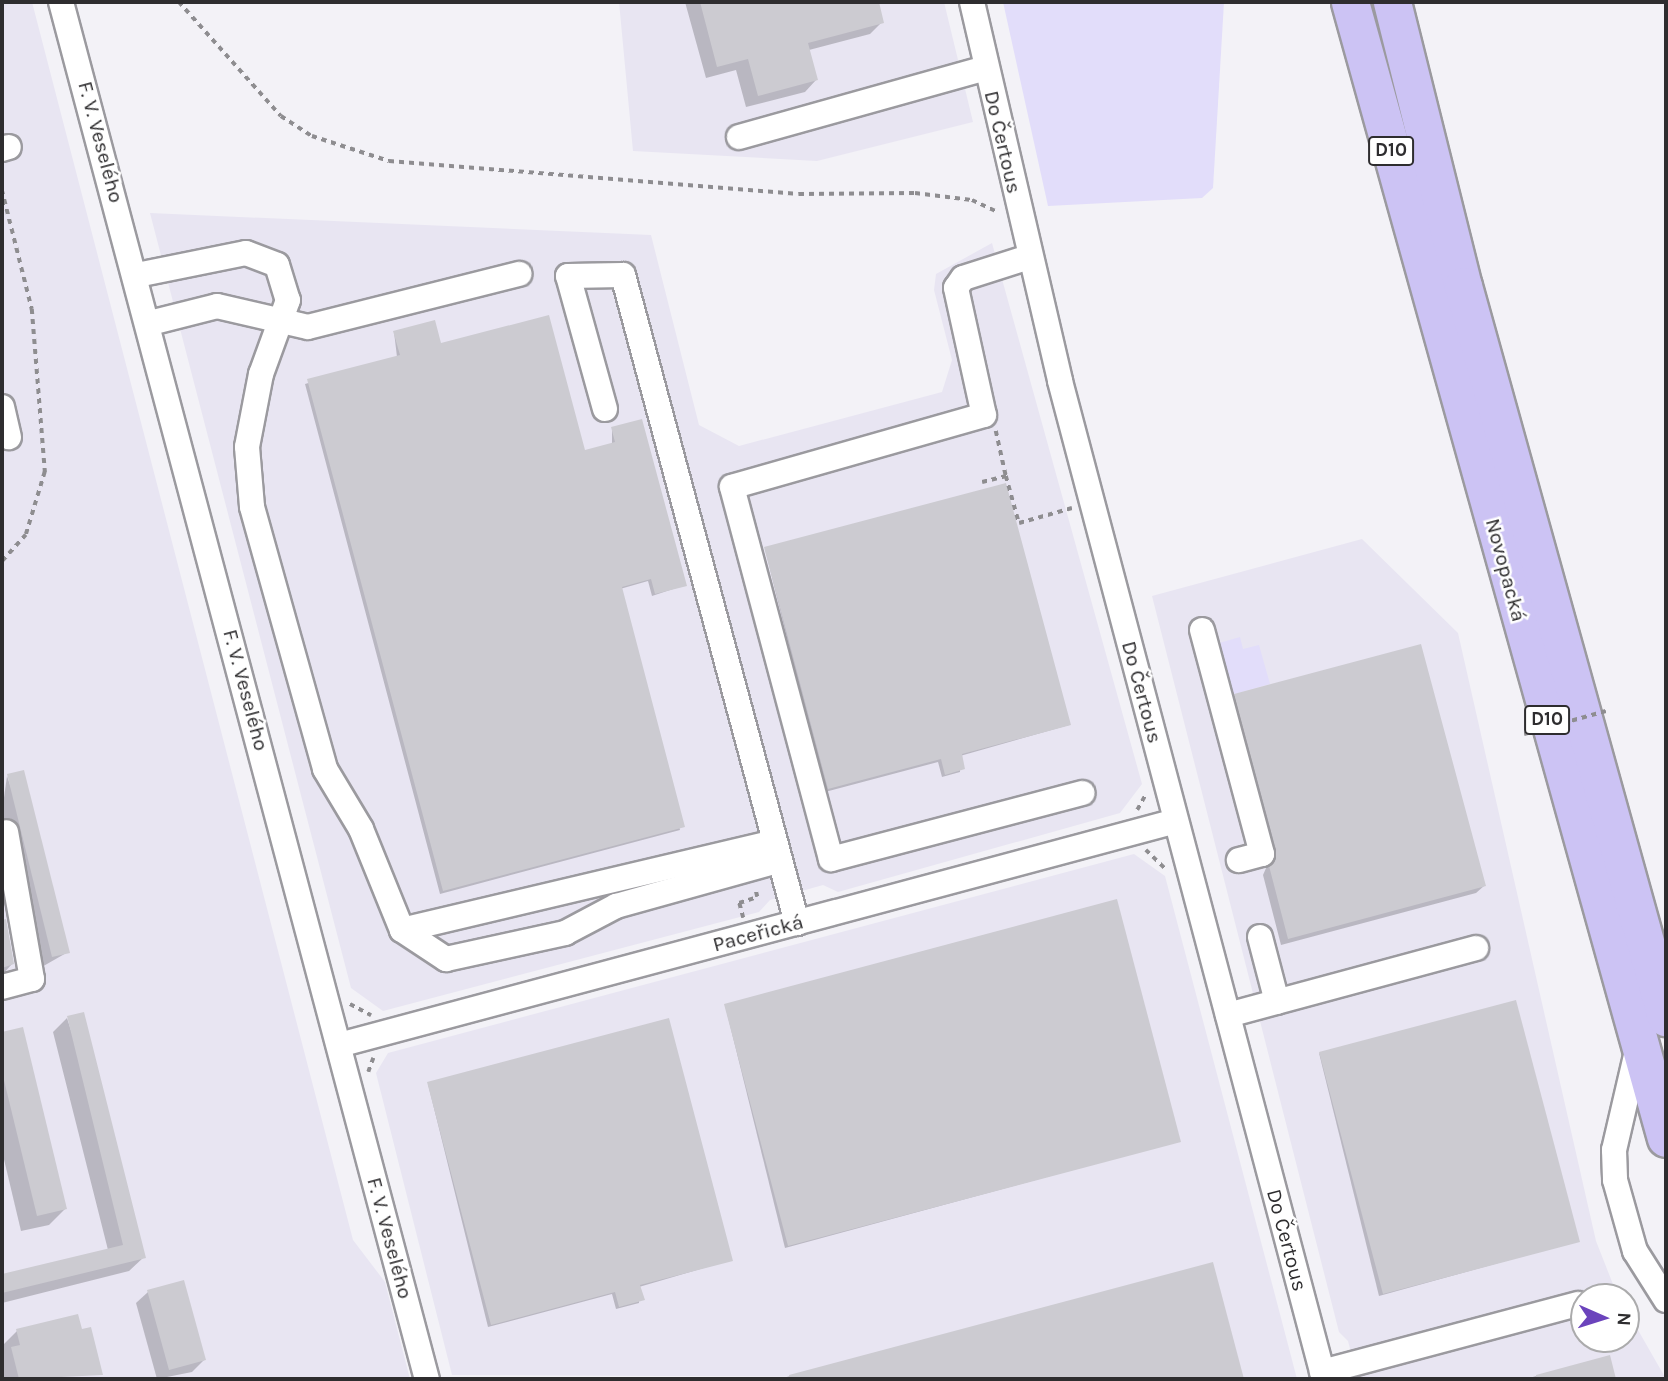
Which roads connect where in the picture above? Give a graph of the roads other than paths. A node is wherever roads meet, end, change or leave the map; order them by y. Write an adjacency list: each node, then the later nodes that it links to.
1 (61, 2): 9 (street, F. V. Veselého)
2 (972, 2): 5 (street, Do Čertous)
3 (1350, 2): 29 (highway, Novopacká / D10)
4 (1392, 2): 28 (highway, Novopacká / D10)
5 (986, 68): 6 (street); 7 (street, Do Čertous)
6 (739, 137)
7 (1029, 257): 16 (street); 17 (street, Do Čertous)
8 (519, 274): 10 (street)
9 (137, 275): 10 (street); 11 (street, F. V. Veselého)
10 (280, 321): 11 (street); 22 (street)
11 (150, 323): 30 (street, F. V. Veselého)
12 (2, 407): 14 (street)
13 (605, 409): 19 (street)
14 (9, 437)
15 (1202, 630): 20 (street)
16 (1082, 793)
17 (1176, 821): 21 (street, Paceřická); 27 (street, Do Čertous)
18 (6, 832): 25 (street)
19 (775, 852): 21 (street); 22 (street); 22 (street)
20 (1240, 860)
21 (797, 923): 30 (street, Paceřická)
22 (402, 930)
23 (1260, 937): 26 (street)
24 (1476, 948): 26 (street)
25 (2, 987)
26 (1277, 1002): 27 (street)
27 (1228, 1015): 34 (street, Do Čertous)
28 (1666, 1017)
29 (1639, 1043): 31 (highway, Novopacká / D10); 32 (street)
30 (339, 1045): 35 (street, F. V. Veselého)
31 (1666, 1138)
32 (1666, 1300)
33 (1570, 1306): 34 (street)
34 (1323, 1376)
35 (427, 1379)

